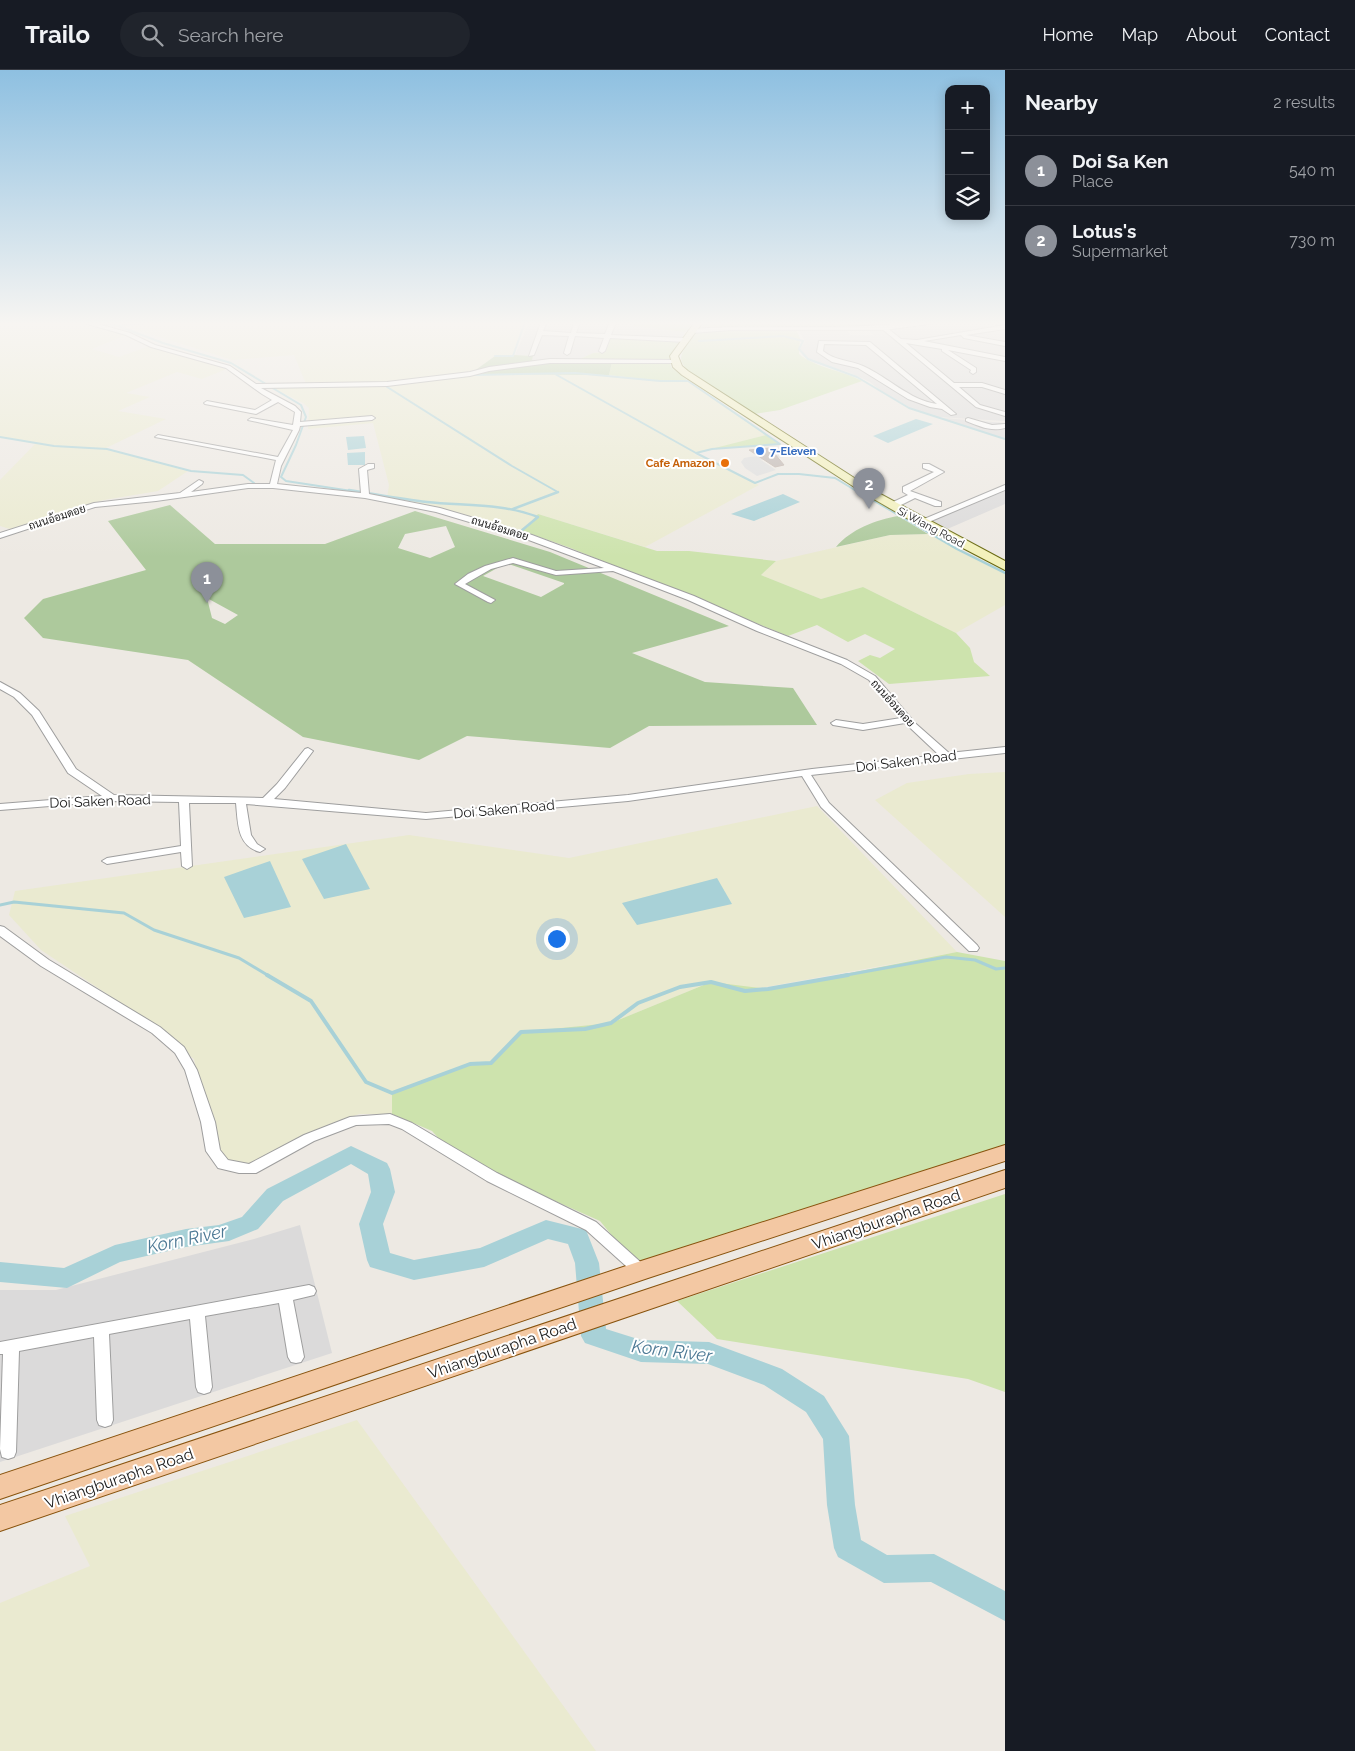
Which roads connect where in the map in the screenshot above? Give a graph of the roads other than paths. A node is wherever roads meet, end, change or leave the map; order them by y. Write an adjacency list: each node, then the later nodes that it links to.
1 (276, 400): 7 (street)
2 (281, 400): 14 (street)
3 (727, 400): 27 (main road, Si Wiang Road)
4 (915, 400): 8 (street)
5 (936, 400): 8 (street)
6 (971, 400): 10 (street)
7 (207, 404)
8 (944, 407): 9 (street)
9 (952, 414)
10 (1005, 414)
11 (372, 418): 14 (street)
12 (251, 420): 14 (street)
13 (968, 420): 15 (street)
14 (296, 426): 17 (street)
15 (1005, 426)
16 (158, 437): 17 (street)
17 (280, 459): 21 (street)
18 (371, 466): 25 (street)
19 (926, 466): 24 (street)
20 (199, 482): 23 (street)
21 (273, 486): 23 (street, ถนนอ้อมดอย); 25 (street, ถนนอ้อมดอย)
22 (1005, 487): 28 (street)
23 (182, 495): 29 (street, ถนนอ้อมดอย)
24 (914, 495): 26 (street); 27 (street)
25 (365, 496): 31 (street, ถนนอ้อมดอย)
26 (938, 504)
27 (892, 506): 28 (main road, Si Wiang Road)
28 (921, 522): 30 (main road, Si Wiang Road)
29 (0, 536)
30 (1005, 566)
31 (614, 570): 32 (street); 34 (street, ถนนอ้อมดอย)
32 (491, 600)
33 (0, 685): 40 (street)
34 (907, 720): 35 (street); 38 (street, ถนนอ้อมดอย)
35 (836, 723)
36 (1005, 750): 38 (street, Doi Saken Road)
37 (308, 751): 43 (street)
38 (947, 757): 39 (street, Doi Saken Road)
39 (806, 774): 43 (street, Doi Saken Road); 50 (street)
40 (112, 798): 41 (street, Doi Saken Road); 44 (street, Doi Saken Road)
41 (184, 800): 42 (street, Doi Saken Road); 45 (street)
42 (241, 801): 43 (street, Doi Saken Road); 46 (street)
43 (266, 801)
44 (0, 807)
45 (186, 848): 47 (street); 48 (street)
46 (260, 849)
47 (107, 861)
48 (186, 866)
49 (0, 930): 53 (street)
50 (973, 948)
51 (1005, 1153): 53 (main road, Vhiangburapha Road)
52 (1005, 1179): 58 (main road, Vhiangburapha Road)
53 (642, 1271): 54 (main road, Vhiangburapha Road)
54 (616, 1280): 57 (main road, Vhiangburapha Road)
55 (309, 1291): 56 (street)
56 (285, 1295): 59 (street); 62 (street)
57 (561, 1298): 66 (main road, Vhiangburapha Road)
58 (618, 1309): 67 (main road, Vhiangburapha Road)
59 (198, 1311): 60 (street); 63 (street)
60 (101, 1330): 61 (street); 64 (street)
61 (5, 1347): 65 (street)
62 (296, 1357)
63 (204, 1387)
64 (105, 1420)
65 (8, 1452)
66 (0, 1487)
67 (0, 1518)

